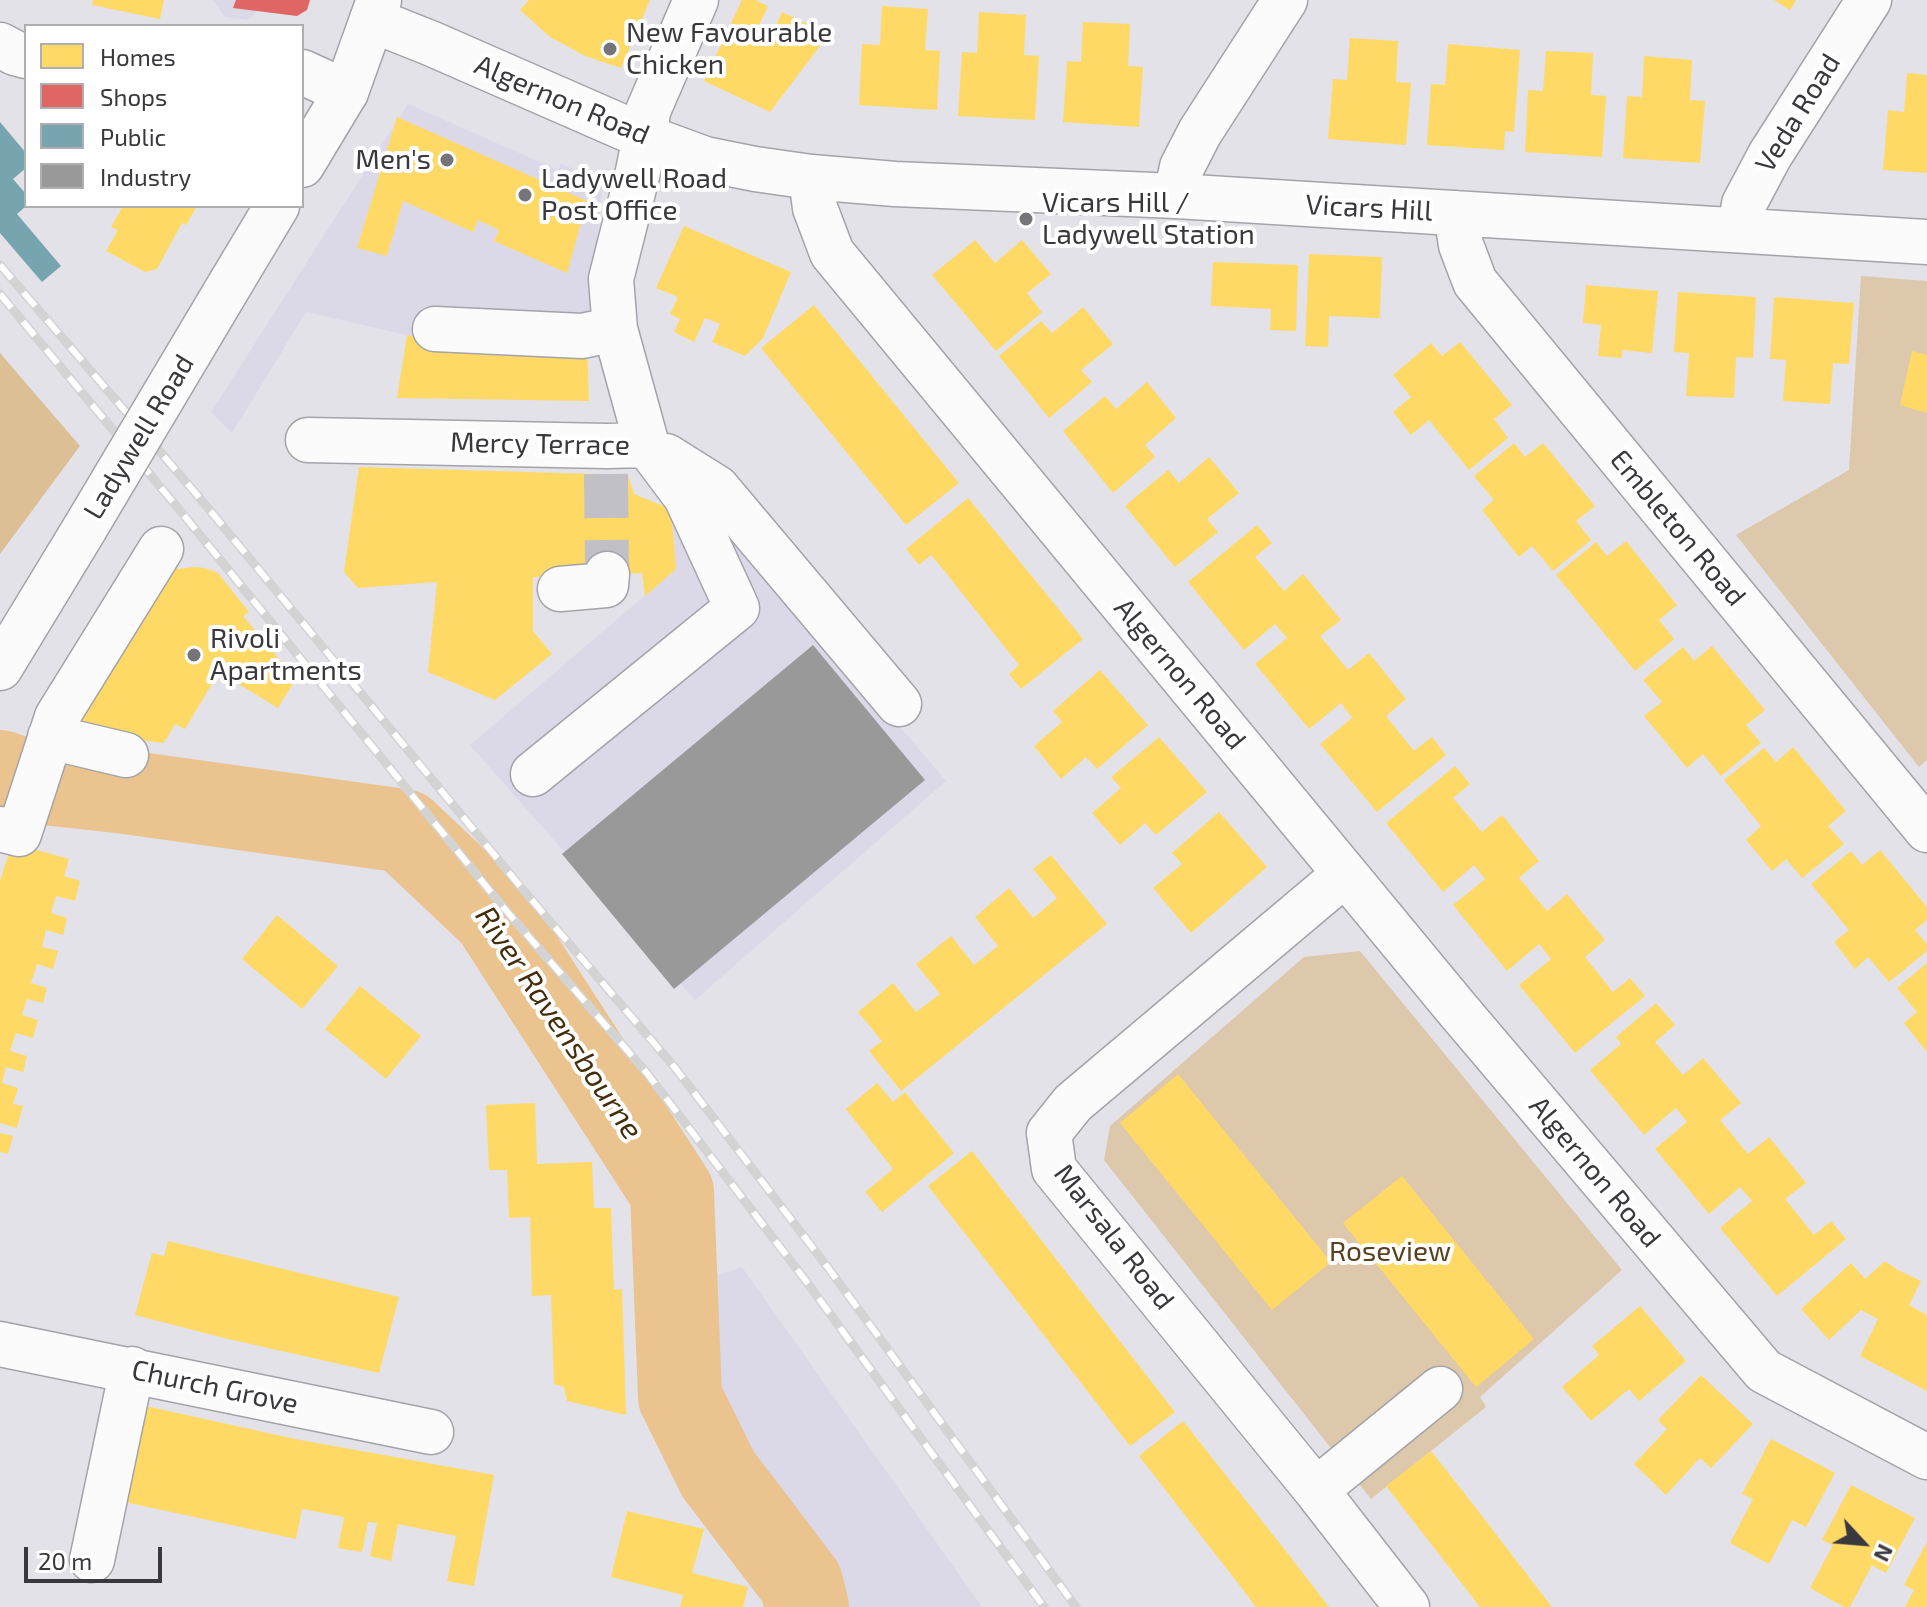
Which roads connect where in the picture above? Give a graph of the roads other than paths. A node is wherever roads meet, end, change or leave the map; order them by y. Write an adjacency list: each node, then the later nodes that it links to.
1 (696, 0): 9 (street, Mercy Terrace)
2 (1285, 0): 12 (street)
3 (1869, 0): 15 (street, Veda Road)
4 (376, 10): 8 (street); 9 (street, Algernon Road)
5 (0, 45): 6 (street)
6 (24, 55)
7 (304, 73): 8 (street)
8 (346, 92): 10 (street)
9 (645, 137): 11 (street, Algernon Road); 18 (street, Mercy Terrace)
10 (304, 162)
11 (811, 177): 12 (street, Vicars Hill); 31 (street, Algernon Road)
12 (1176, 196): 14 (street, Vicars Hill)
13 (276, 208): 24 (street, Ladywell Road, bridge)
14 (1456, 213): 15 (street, Vicars Hill); 30 (street, Embleton Road)
15 (1740, 230): 16 (street, Vicars Hill)
16 (1927, 242)
17 (435, 329): 18 (street)
18 (615, 329): 20 (street, Mercy Terrace)
19 (308, 440): 20 (street, Mercy Terrace)
20 (620, 455): 25 (street); 28 (street)
21 (161, 549): 26 (street)
22 (607, 574): 23 (street)
23 (560, 589)
24 (0, 668)
25 (899, 704)
26 (47, 746): 27 (street); 29 (street)
27 (126, 755)
28 (533, 774)
29 (15, 815)
30 (1927, 830)
31 (1345, 874): 36 (street, Algernon Road); 37 (street, Marsala Road)
32 (0, 1344): 33 (street, Church Grove)
33 (132, 1369): 35 (street, Church Grove); 38 (street)
34 (1440, 1389): 37 (street)
35 (431, 1432)
36 (1927, 1457)
37 (1316, 1490): 39 (street, Marsala Road)
38 (92, 1560)
39 (1407, 1607)

